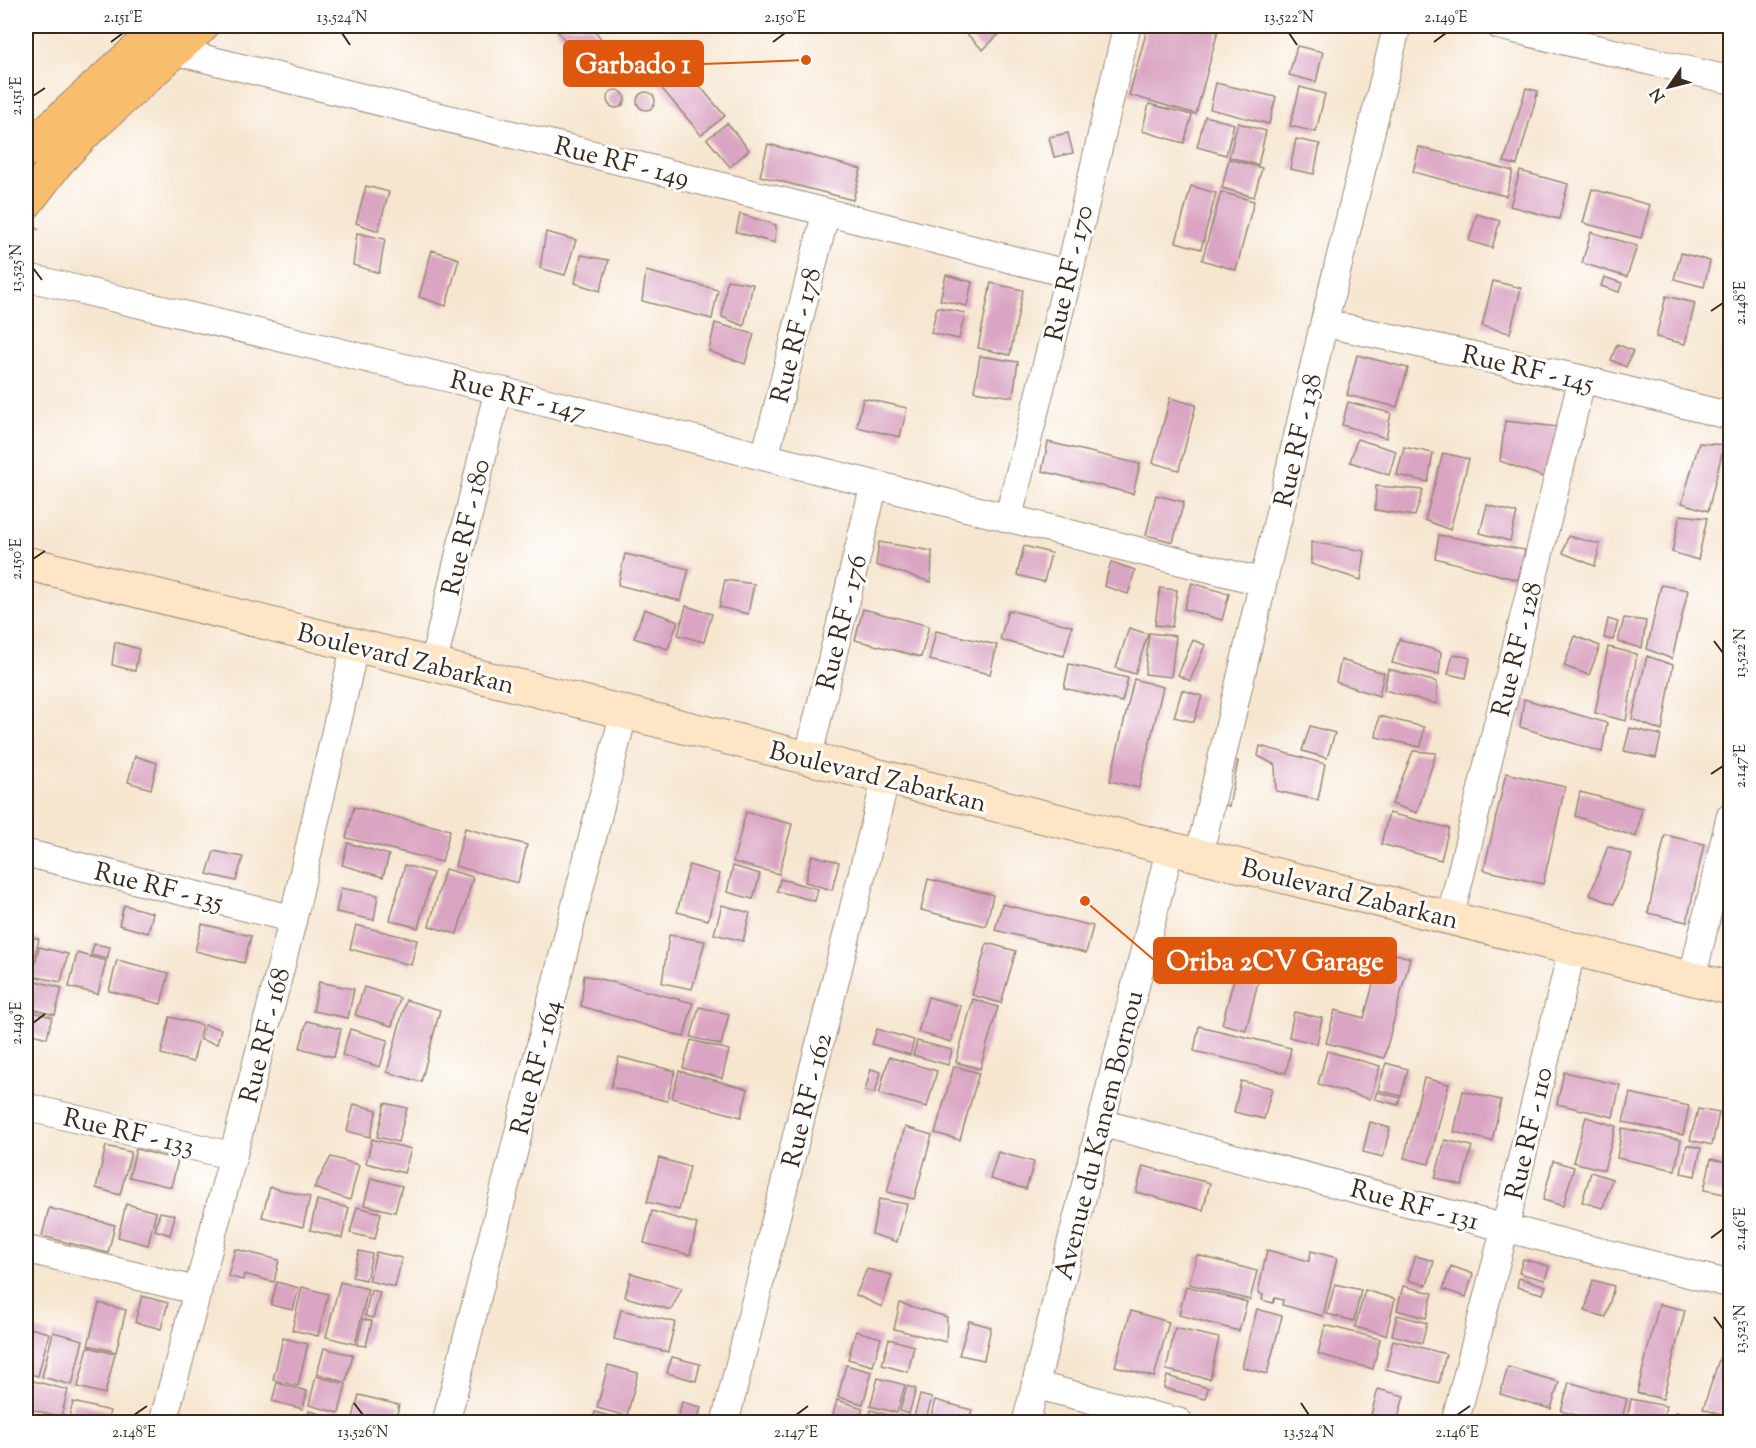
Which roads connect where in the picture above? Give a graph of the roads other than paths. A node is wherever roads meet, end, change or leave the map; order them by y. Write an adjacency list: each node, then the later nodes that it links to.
1 (202, 26): 5 (main road)
2 (1127, 26): 10 (street, Rue RF - 170)
3 (1396, 26): 12 (street, Rue RF - 138)
4 (1500, 26): 6 (street)
5 (169, 38): 7 (main road); 8 (main road); 9 (street, Rue RF - 149)
6 (1731, 80)
7 (26, 150)
8 (26, 203)
9 (825, 212): 10 (street, Rue RF - 149); 16 (street, Rue RF - 178)
10 (1068, 274): 18 (street, Rue RF - 170)
11 (26, 277): 14 (street, Rue RF - 147)
12 (1324, 323): 13 (street, Rue RF - 145); 20 (street, Rue RF - 138)
13 (1582, 379): 15 (street, Rue RF - 145); 29 (street, Rue RF - 128)
14 (498, 390): 16 (street, Rue RF - 147); 22 (street, Rue RF - 180)
15 (1731, 416)
16 (765, 457): 17 (street, Rue RF - 147)
17 (874, 485): 18 (street, Rue RF - 147); 24 (street, Rue RF - 176)
18 (1008, 519): 20 (street, Rue RF - 147)
19 (26, 563): 21 (street, Boulevard Zabarkan)
20 (1263, 582): 27 (street, Rue RF - 138)
21 (355, 645): 22 (street, Boulevard Zabarkan); 30 (street, Rue RF - 168)
22 (433, 664): 23 (street, Boulevard Zabarkan)
23 (624, 712): 24 (street, Boulevard Zabarkan); 43 (street, Rue RF - 164)
24 (808, 758): 25 (street, Boulevard Zabarkan)
25 (886, 778): 27 (street, Boulevard Zabarkan); 44 (street, Rue RF - 162)
26 (1731, 817): 32 (street)
27 (1184, 852): 29 (street, Boulevard Zabarkan); 35 (street, Avenue du Kanem Bornou)
28 (26, 854): 30 (street, Rue RF - 135)
29 (1450, 918): 31 (street, Boulevard Zabarkan)
30 (293, 919): 36 (street, Rue RF - 168)
31 (1572, 949): 32 (street, Boulevard Zabarkan); 37 (street, Rue RF - 110)
32 (1692, 979): 33 (street, Boulevard Zabarkan)
33 (1731, 988)
34 (26, 1107): 36 (street, Rue RF - 133)
35 (1101, 1123): 37 (street, Rue RF - 131); 41 (street, Avenue du Kanem Bornou)
36 (233, 1156): 40 (street, Rue RF - 168)
37 (1505, 1228): 39 (street, Rue RF - 131); 47 (street, Rue RF - 110)
38 (26, 1249): 40 (street)
39 (1731, 1284)
40 (198, 1291): 42 (street, Rue RF - 168)
41 (1035, 1385): 45 (street, Avenue du Kanem Bornou); 46 (street)
42 (162, 1422)
43 (446, 1422)
44 (725, 1422)
45 (1026, 1422)
46 (1179, 1422)
47 (1455, 1422)

